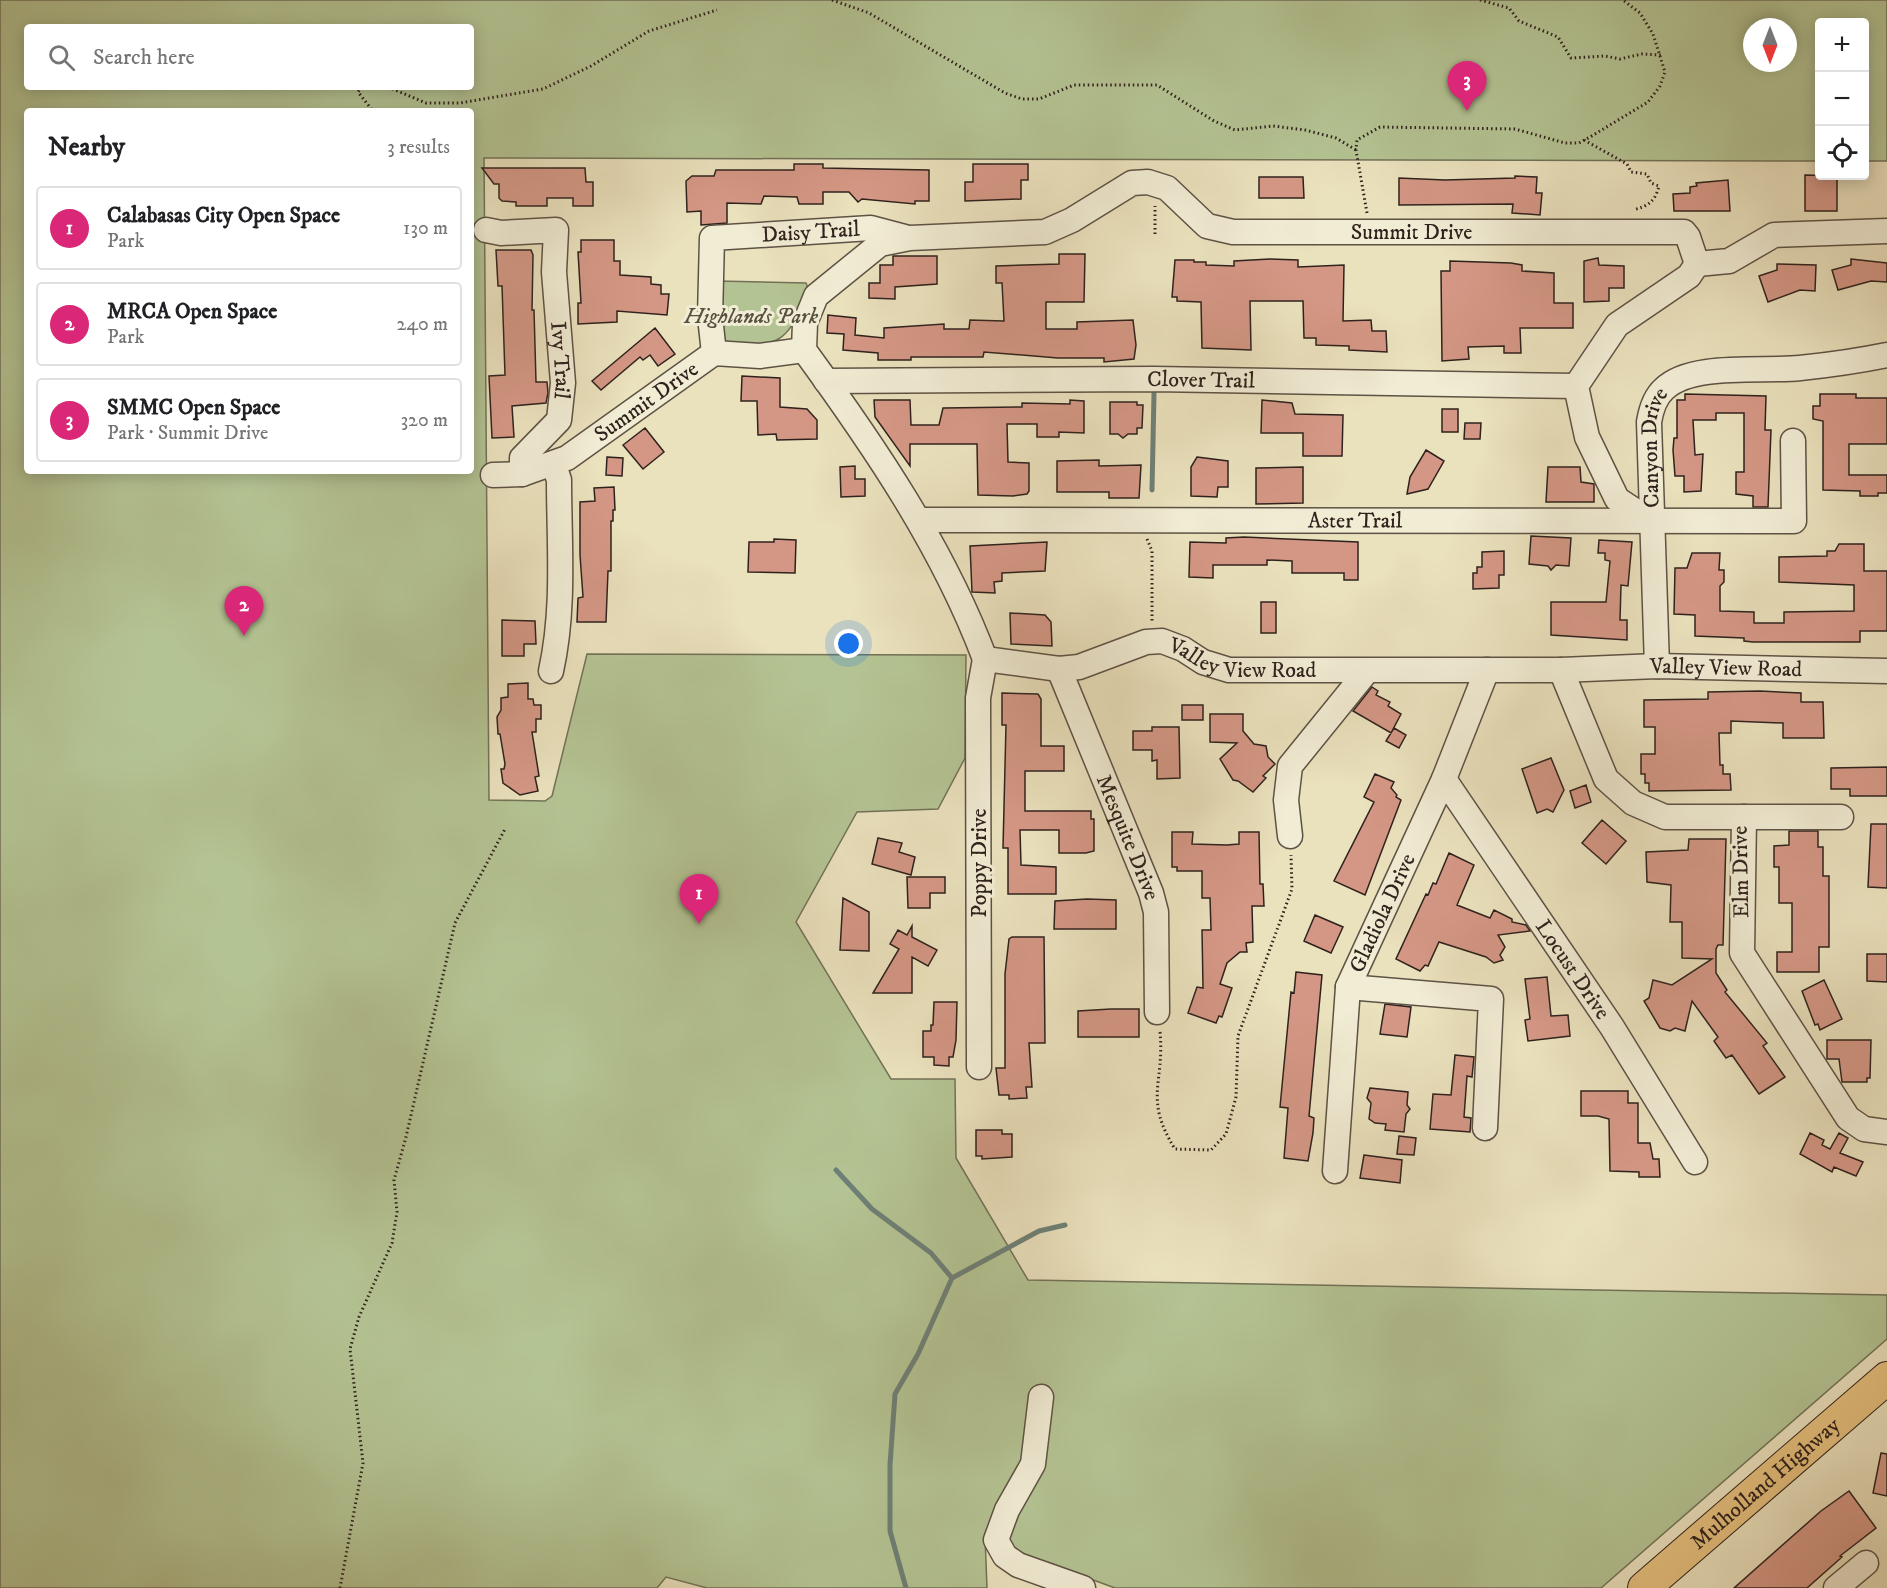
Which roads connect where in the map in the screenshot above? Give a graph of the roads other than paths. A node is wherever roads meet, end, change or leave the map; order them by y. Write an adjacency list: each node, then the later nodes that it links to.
1 (486, 230): 12 (street, Ivy Trail)
2 (1887, 231): 4 (street)
3 (910, 238): 4 (street, Summit Drive); 5 (street); 6 (street, Daisy Trail)
4 (1698, 264): 9 (street)
5 (804, 350): 6 (street, Summit Drive); 8 (street)
6 (714, 353): 11 (street, Summit Drive)
7 (1887, 355): 15 (street, Canyon Drive)
8 (826, 381): 9 (street, Clover Trail); 14 (street)
9 (1576, 386): 15 (street)
10 (1793, 441): 15 (street, Aster Trail)
11 (554, 465): 12 (street, Summit Drive); 21 (street)
12 (522, 474): 13 (street, Summit Drive)
13 (493, 475)
14 (919, 520): 15 (street, Aster Trail); 16 (street)
15 (1652, 522): 17 (street, Canyon Drive)
16 (985, 659): 18 (street, Valley View Road); 30 (street, Poppy Drive)
17 (1657, 666): 20 (street, Valley View Road); 23 (street, Valley View Road)
18 (1059, 669): 22 (street, Valley View Road); 29 (street, Mesquite Drive)
19 (1487, 670): 20 (street, Valley View Road); 22 (street, Valley View Road); 24 (street, Gladiola Drive)
20 (1561, 670): 25 (street, Elm Drive)
21 (551, 671)
22 (1367, 671): 27 (street)
23 (1887, 671)
24 (1444, 779): 28 (street, Gladiola Drive); 33 (street, Locust Drive)
25 (1744, 817): 26 (street); 32 (street, Elm Drive)
26 (1841, 817)
27 (1290, 836)
28 (1348, 987): 31 (street); 34 (street, Gladiola Drive)
29 (1157, 1012)
30 (979, 1067)
31 (1485, 1128)
32 (1887, 1132)
33 (1695, 1162)
34 (1335, 1171)
35 (1887, 1378): 39 (main road, Mulholland Highway)
36 (1041, 1397): 38 (street)
37 (1866, 1563): 40 (street)
38 (1083, 1588)
39 (1644, 1588)
40 (1836, 1588)

